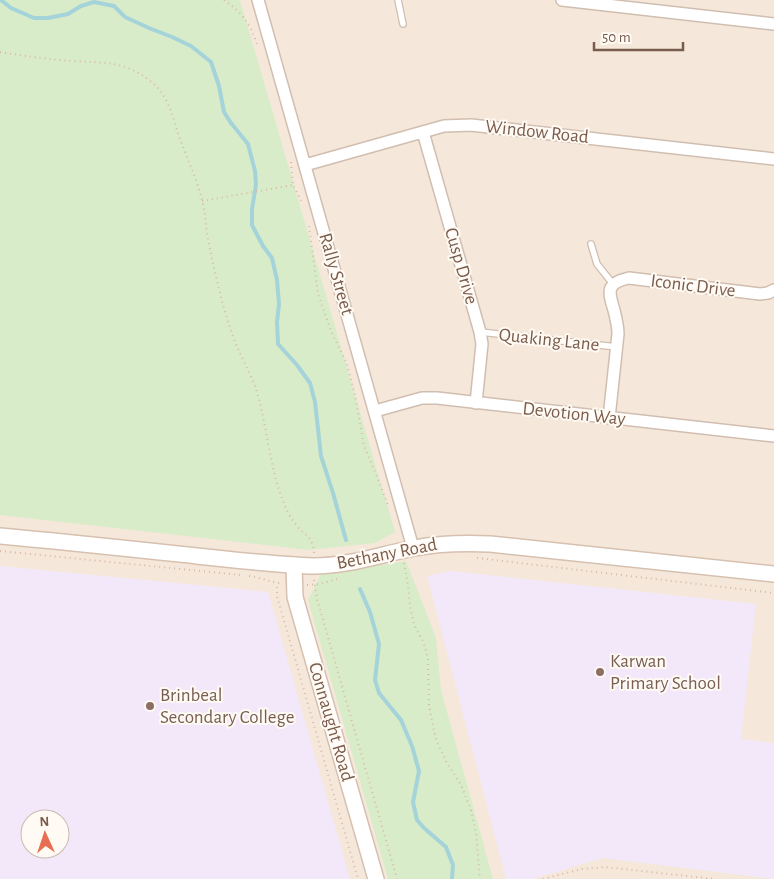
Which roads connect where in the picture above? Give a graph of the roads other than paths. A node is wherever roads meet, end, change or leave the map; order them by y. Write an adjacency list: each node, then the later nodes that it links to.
1 (258, 0): 8 (street, Rally Street)
2 (398, 0): 4 (lane)
3 (562, 0): 5 (street)
4 (403, 24)
5 (774, 24)
6 (423, 132): 7 (street, Window Road); 8 (street, Window Road); 12 (street, Cusp Drive)
7 (774, 159)
8 (305, 166): 15 (street, Rally Street)
9 (591, 244): 10 (lane)
10 (613, 284): 11 (street, Iconic Drive); 13 (street)
11 (774, 290)
12 (480, 332): 13 (lane, Quaking Lane); 14 (street, Cusp Drive)
13 (617, 347): 16 (street)
14 (476, 403): 15 (street, Devotion Way); 16 (street, Devotion Way)
15 (375, 411): 19 (street, Rally Street)
16 (609, 418): 17 (street, Devotion Way)
17 (774, 436)
18 (0, 536): 20 (street, Bethany Road)
19 (407, 557): 20 (street, Bethany Road); 21 (street, Bethany Road)
20 (294, 565): 22 (street, Connaught Road)
21 (774, 574)
22 (376, 879)

